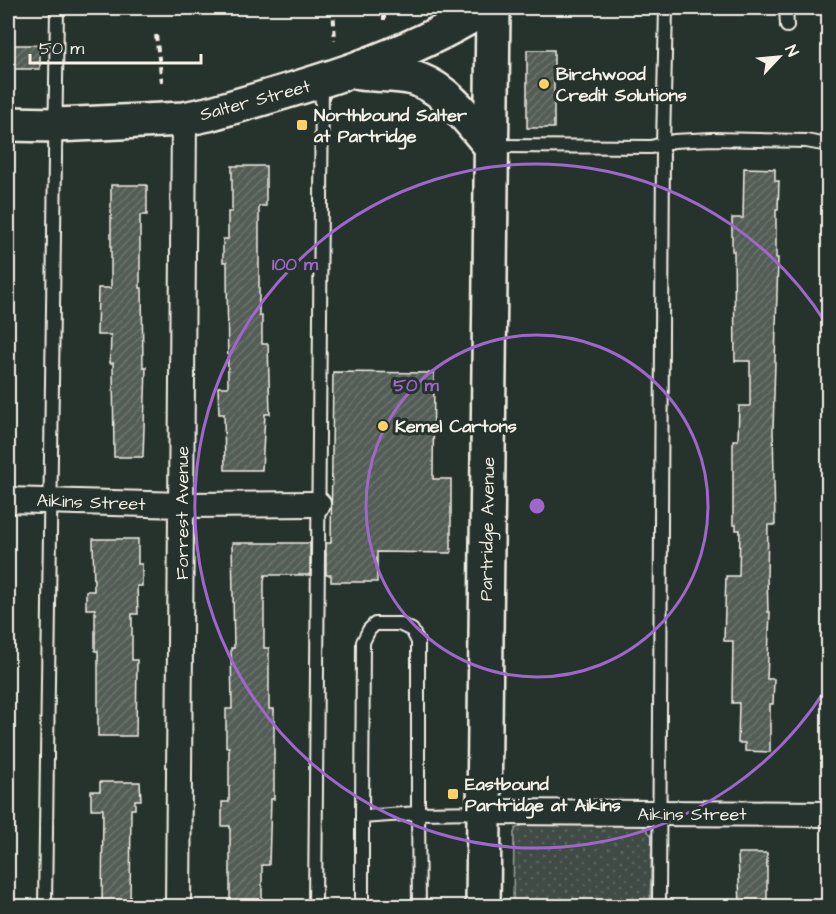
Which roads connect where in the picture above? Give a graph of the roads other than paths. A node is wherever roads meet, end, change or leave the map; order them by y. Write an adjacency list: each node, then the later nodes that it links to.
1 (57, 8): 10 (lane)
2 (485, 8): 7 (main road, Salter Street)
3 (493, 8): 13 (main road, Partridge Avenue)
4 (666, 8): 11 (lane)
5 (786, 8): 6 (lane)
6 (787, 26)
7 (336, 77): 8 (main road, Salter Street); 13 (main road); 16 (lane)
8 (184, 119): 10 (main road, Salter Street); 17 (street, Forrest Avenue)
9 (8, 124): 10 (main road, Salter Street)
10 (56, 125): 15 (lane)
11 (663, 144): 12 (lane); 13 (lane); 20 (lane)
12 (828, 145)
13 (491, 146): 18 (main road, Partridge Avenue)
14 (8, 500): 15 (street, Aikins Street)
15 (50, 500): 17 (street, Aikins Street); 23 (lane)
16 (318, 504): 17 (street, Aikins Street); 25 (lane)
17 (182, 505): 24 (street, Forrest Avenue)
18 (483, 812): 19 (lane); 20 (street, Aikins Street); 28 (main road, Partridge Avenue)
19 (418, 813): 22 (lane); 22 (lane); 27 (lane)
20 (660, 814): 21 (street, Aikins Street); 29 (lane)
21 (828, 814)
22 (362, 817): 26 (lane)
23 (45, 906)
24 (178, 906)
25 (315, 906)
26 (362, 906)
27 (419, 906)
28 (483, 906)
29 (659, 906)

